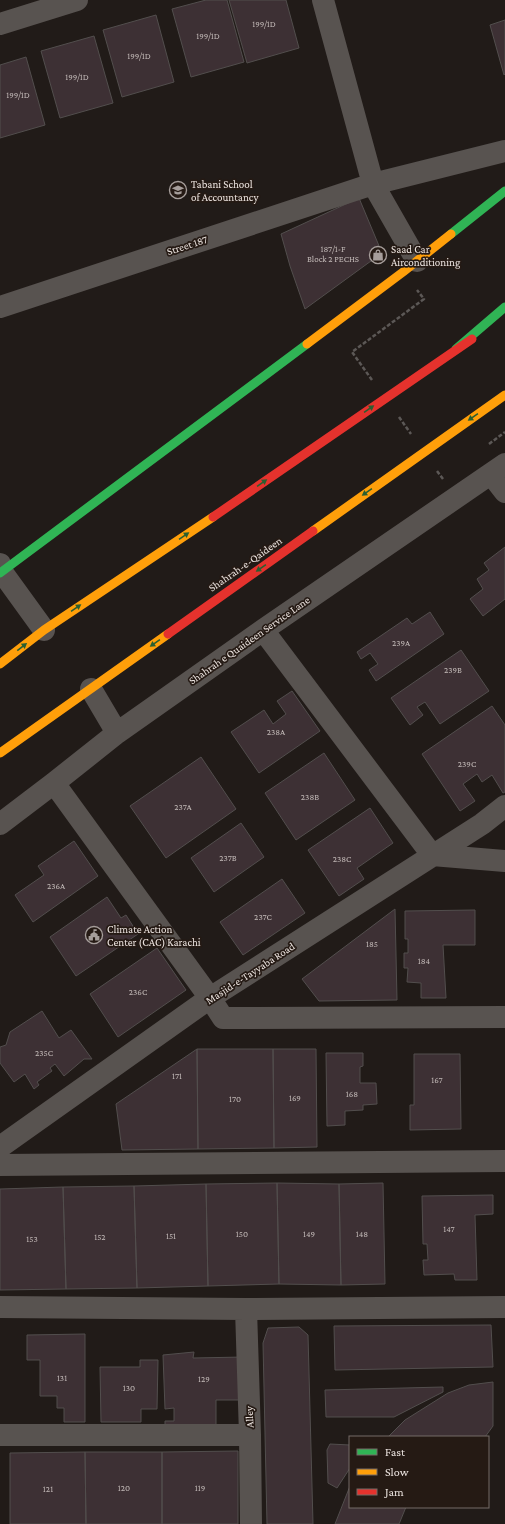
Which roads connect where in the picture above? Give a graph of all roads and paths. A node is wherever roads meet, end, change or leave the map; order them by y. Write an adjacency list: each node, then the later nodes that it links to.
1 (77, 0): 3 (street)
2 (323, 0): 5 (street)
3 (0, 24)
4 (505, 151): 5 (street, Street 187)
5 (373, 184): 7 (street); 9 (street, Street 187)
6 (505, 191): 7 (main road)
7 (417, 261): 17 (main road)
8 (424, 299): 13 (path)
9 (0, 307)
10 (505, 307): 12 (main road)
11 (505, 319): 12 (main road)
12 (456, 349): 18 (main road, one-way to 12)
13 (352, 352)
14 (505, 395): 21 (main road, Shahrah-e-Qaideen, one-way to 21)
15 (498, 469): 16 (street); 19 (street, Shahrah e Quaideen Service Lane)
16 (505, 492)
17 (1, 569): 18 (street)
18 (44, 630): 20 (main road, one-way to 18)
19 (263, 630): 22 (street, Shahrah e Quaideen Service Lane); 27 (street)
20 (0, 664)
21 (91, 688): 22 (street); 23 (main road, Shahrah-e-Qaideen)
22 (116, 733): 24 (street, Shahrah e Quaideen Service Lane)
23 (0, 753)
24 (54, 783): 26 (street, Shahrah e Quaideen Service Lane); 29 (street)
25 (505, 806): 27 (street, Masjid-e-Tayyaba Road)
26 (0, 824)
27 (432, 855): 28 (street); 29 (street, Masjid-e-Tayyaba Road)
28 (505, 861)
29 (210, 998): 30 (street); 31 (street, Masjid-e-Tayyaba Road)
30 (505, 1017)
31 (0, 1147)
32 (505, 1161): 33 (street)
33 (0, 1165)
34 (0, 1307): 36 (street)
35 (505, 1307): 36 (street)
36 (246, 1309): 38 (street, Alley)
37 (0, 1435): 38 (street)
38 (250, 1435): 39 (street, Alley)
39 (251, 1524)

